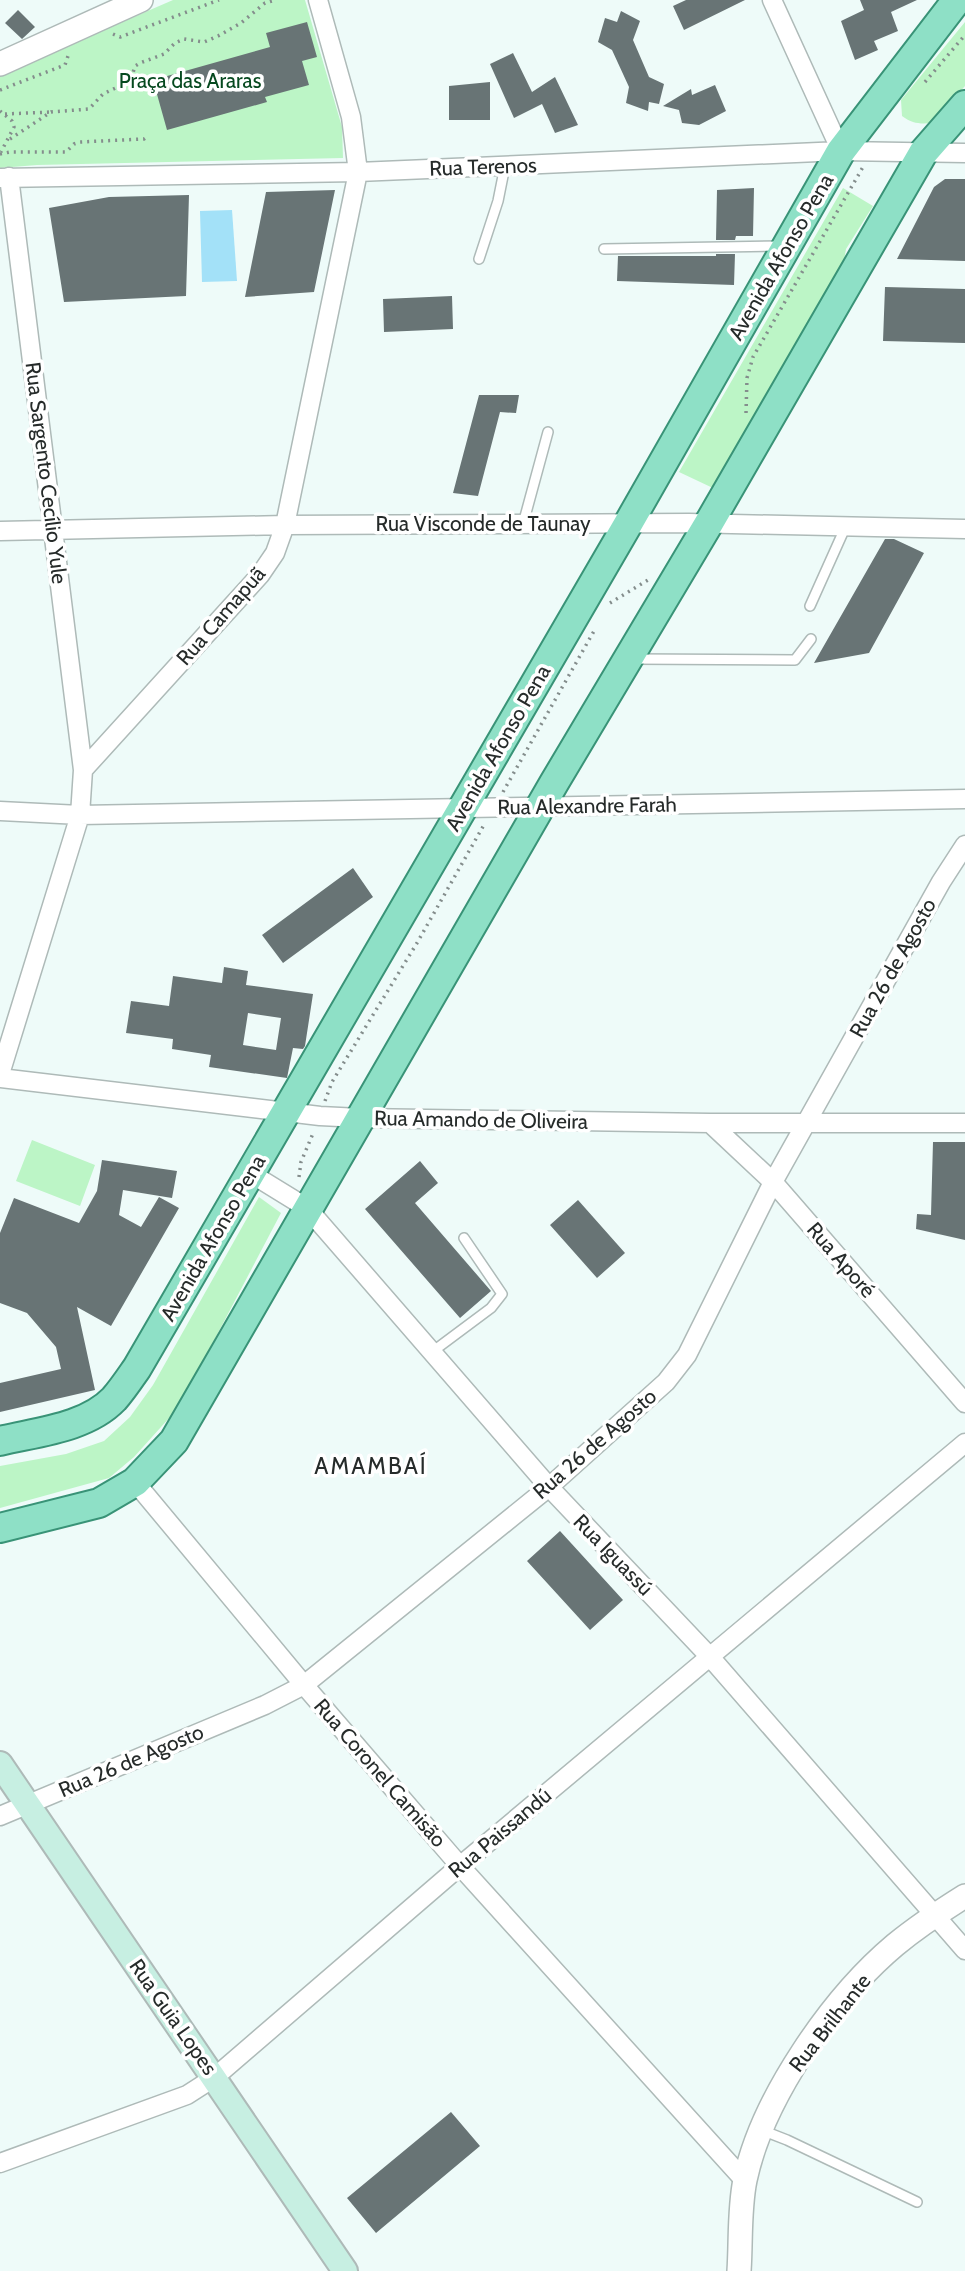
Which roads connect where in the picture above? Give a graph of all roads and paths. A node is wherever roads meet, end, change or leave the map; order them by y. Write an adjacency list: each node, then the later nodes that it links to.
1 (141, 0): 9 (street)
2 (219, 0): 7 (path)
3 (275, 0): 12 (path)
4 (318, 0): 21 (street, Rua Camapuã)
5 (772, 0): 16 (street)
6 (957, 0): 16 (main road, Avenida Afonso Pena)
7 (105, 31)
8 (74, 44): 10 (path)
9 (0, 64)
10 (0, 89)
11 (965, 105): 17 (main road)
12 (51, 112): 13 (path); 15 (path)
13 (2, 113): 15 (path)
14 (148, 137): 19 (path)
15 (10, 139): 19 (path)
16 (841, 151): 17 (street, Rua Terenos); 20 (street, Rua Terenos); 23 (main road, Avenida Afonso Pena)
17 (923, 153): 18 (street, Rua Terenos); 27 (main road)
18 (965, 153)
19 (0, 154)
20 (505, 166): 21 (street, Rua Terenos); 25 (lane)
21 (358, 172): 22 (street, Rua Terenos); 30 (street, Rua Camapuã)
22 (4, 177): 33 (street, Rua Sargento Cecílio Yule)
23 (787, 246): 24 (lane); 29 (main road, Avenida Afonso Pena)
24 (604, 249)
25 (479, 259)
26 (548, 432): 28 (lane)
27 (709, 523): 29 (street, Rua Visconde de Taunay); 31 (street, Rua Visconde de Taunay); 37 (main road)
28 (523, 524): 29 (street, Rua Visconde de Taunay); 30 (street, Rua Visconde de Taunay)
29 (628, 524): 40 (main road, Avenida Afonso Pena)
30 (285, 525): 33 (street, Rua Visconde de Taunay); 38 (street, Rua Camapuã)
31 (845, 528): 32 (street, Rua Visconde de Taunay); 35 (lane)
32 (965, 529)
33 (53, 530): 34 (street, Rua Visconde de Taunay); 38 (street, Rua Sargento Cecílio Yule)
34 (0, 531)
35 (810, 606)
36 (811, 639): 37 (lane)
37 (628, 659): 41 (main road)
38 (83, 770): 43 (street)
39 (965, 799): 41 (street, Rua Alexandre Farah)
40 (463, 807): 41 (street, Rua Alexandre Farah); 43 (street, Rua Alexandre Farah); 46 (main road, Avenida Afonso Pena)
41 (541, 807): 47 (main road)
42 (0, 811): 43 (street, Rua Alexandre Farah)
43 (79, 815): 45 (street)
44 (965, 845): 49 (street, Rua 26 de Agosto)
45 (0, 1076): 46 (street, Rua Amando de Oliveira)
46 (287, 1111): 47 (street, Rua Amando de Oliveira); 51 (main road, Avenida Afonso Pena)
47 (360, 1118): 48 (street, Rua Amando de Oliveira); 53 (main road)
48 (710, 1123): 49 (street, Rua Amando de Oliveira); 52 (street, Rua Aporé)
49 (806, 1123): 50 (street, Rua Amando de Oliveira); 52 (street, Rua 26 de Agosto)
50 (965, 1123)
51 (250, 1173): 53 (street, Rua Iguassú); 57 (main road, Avenida Afonso Pena)
52 (773, 1182): 56 (street, Rua Aporé); 62 (street, Rua 26 de Agosto)
53 (307, 1208): 55 (street, Rua Iguassú); 61 (main road)
54 (464, 1238): 55 (lane)
55 (432, 1352): 62 (street, Rua Iguassú)
56 (965, 1403)
57 (64, 1426): 58 (main road, Avenida Afonso Pena); 60 (main road)
58 (0, 1441)
59 (965, 1443): 64 (street, Rua Paissandú)
60 (0, 1449)
61 (135, 1482): 63 (main road); 65 (street, Rua Coronel Camisão)
62 (548, 1487): 64 (street, Rua Iguassú); 65 (street, Rua 26 de Agosto)
63 (0, 1528)
64 (711, 1658): 69 (street, Rua Paissandú); 71 (street, Rua Iguassú)
65 (304, 1685): 67 (street, Rua 26 de Agosto); 69 (street, Rua Coronel Camisão)
66 (0, 1764): 67 (main road, Rua Guia Lopes)
67 (26, 1805): 68 (street, Rua 26 de Agosto); 73 (main road, Rua Guia Lopes)
68 (0, 1816)
69 (460, 1866): 73 (street, Rua Paissandú); 76 (street, Rua Coronel Camisão)
70 (965, 1896): 71 (street, Rua Brilhante)
71 (934, 1916): 72 (street, Rua Iguassú); 74 (street, Rua Brilhante)
72 (965, 1950)
73 (215, 2077): 75 (street, Rua Paissandú); 78 (main road, Rua Guia Lopes)
74 (762, 2130): 76 (street, Rua Brilhante); 77 (lane)
75 (0, 2163)
76 (745, 2181): 79 (street, Rua Brilhante)
77 (916, 2202)
78 (345, 2271)
79 (739, 2271)

